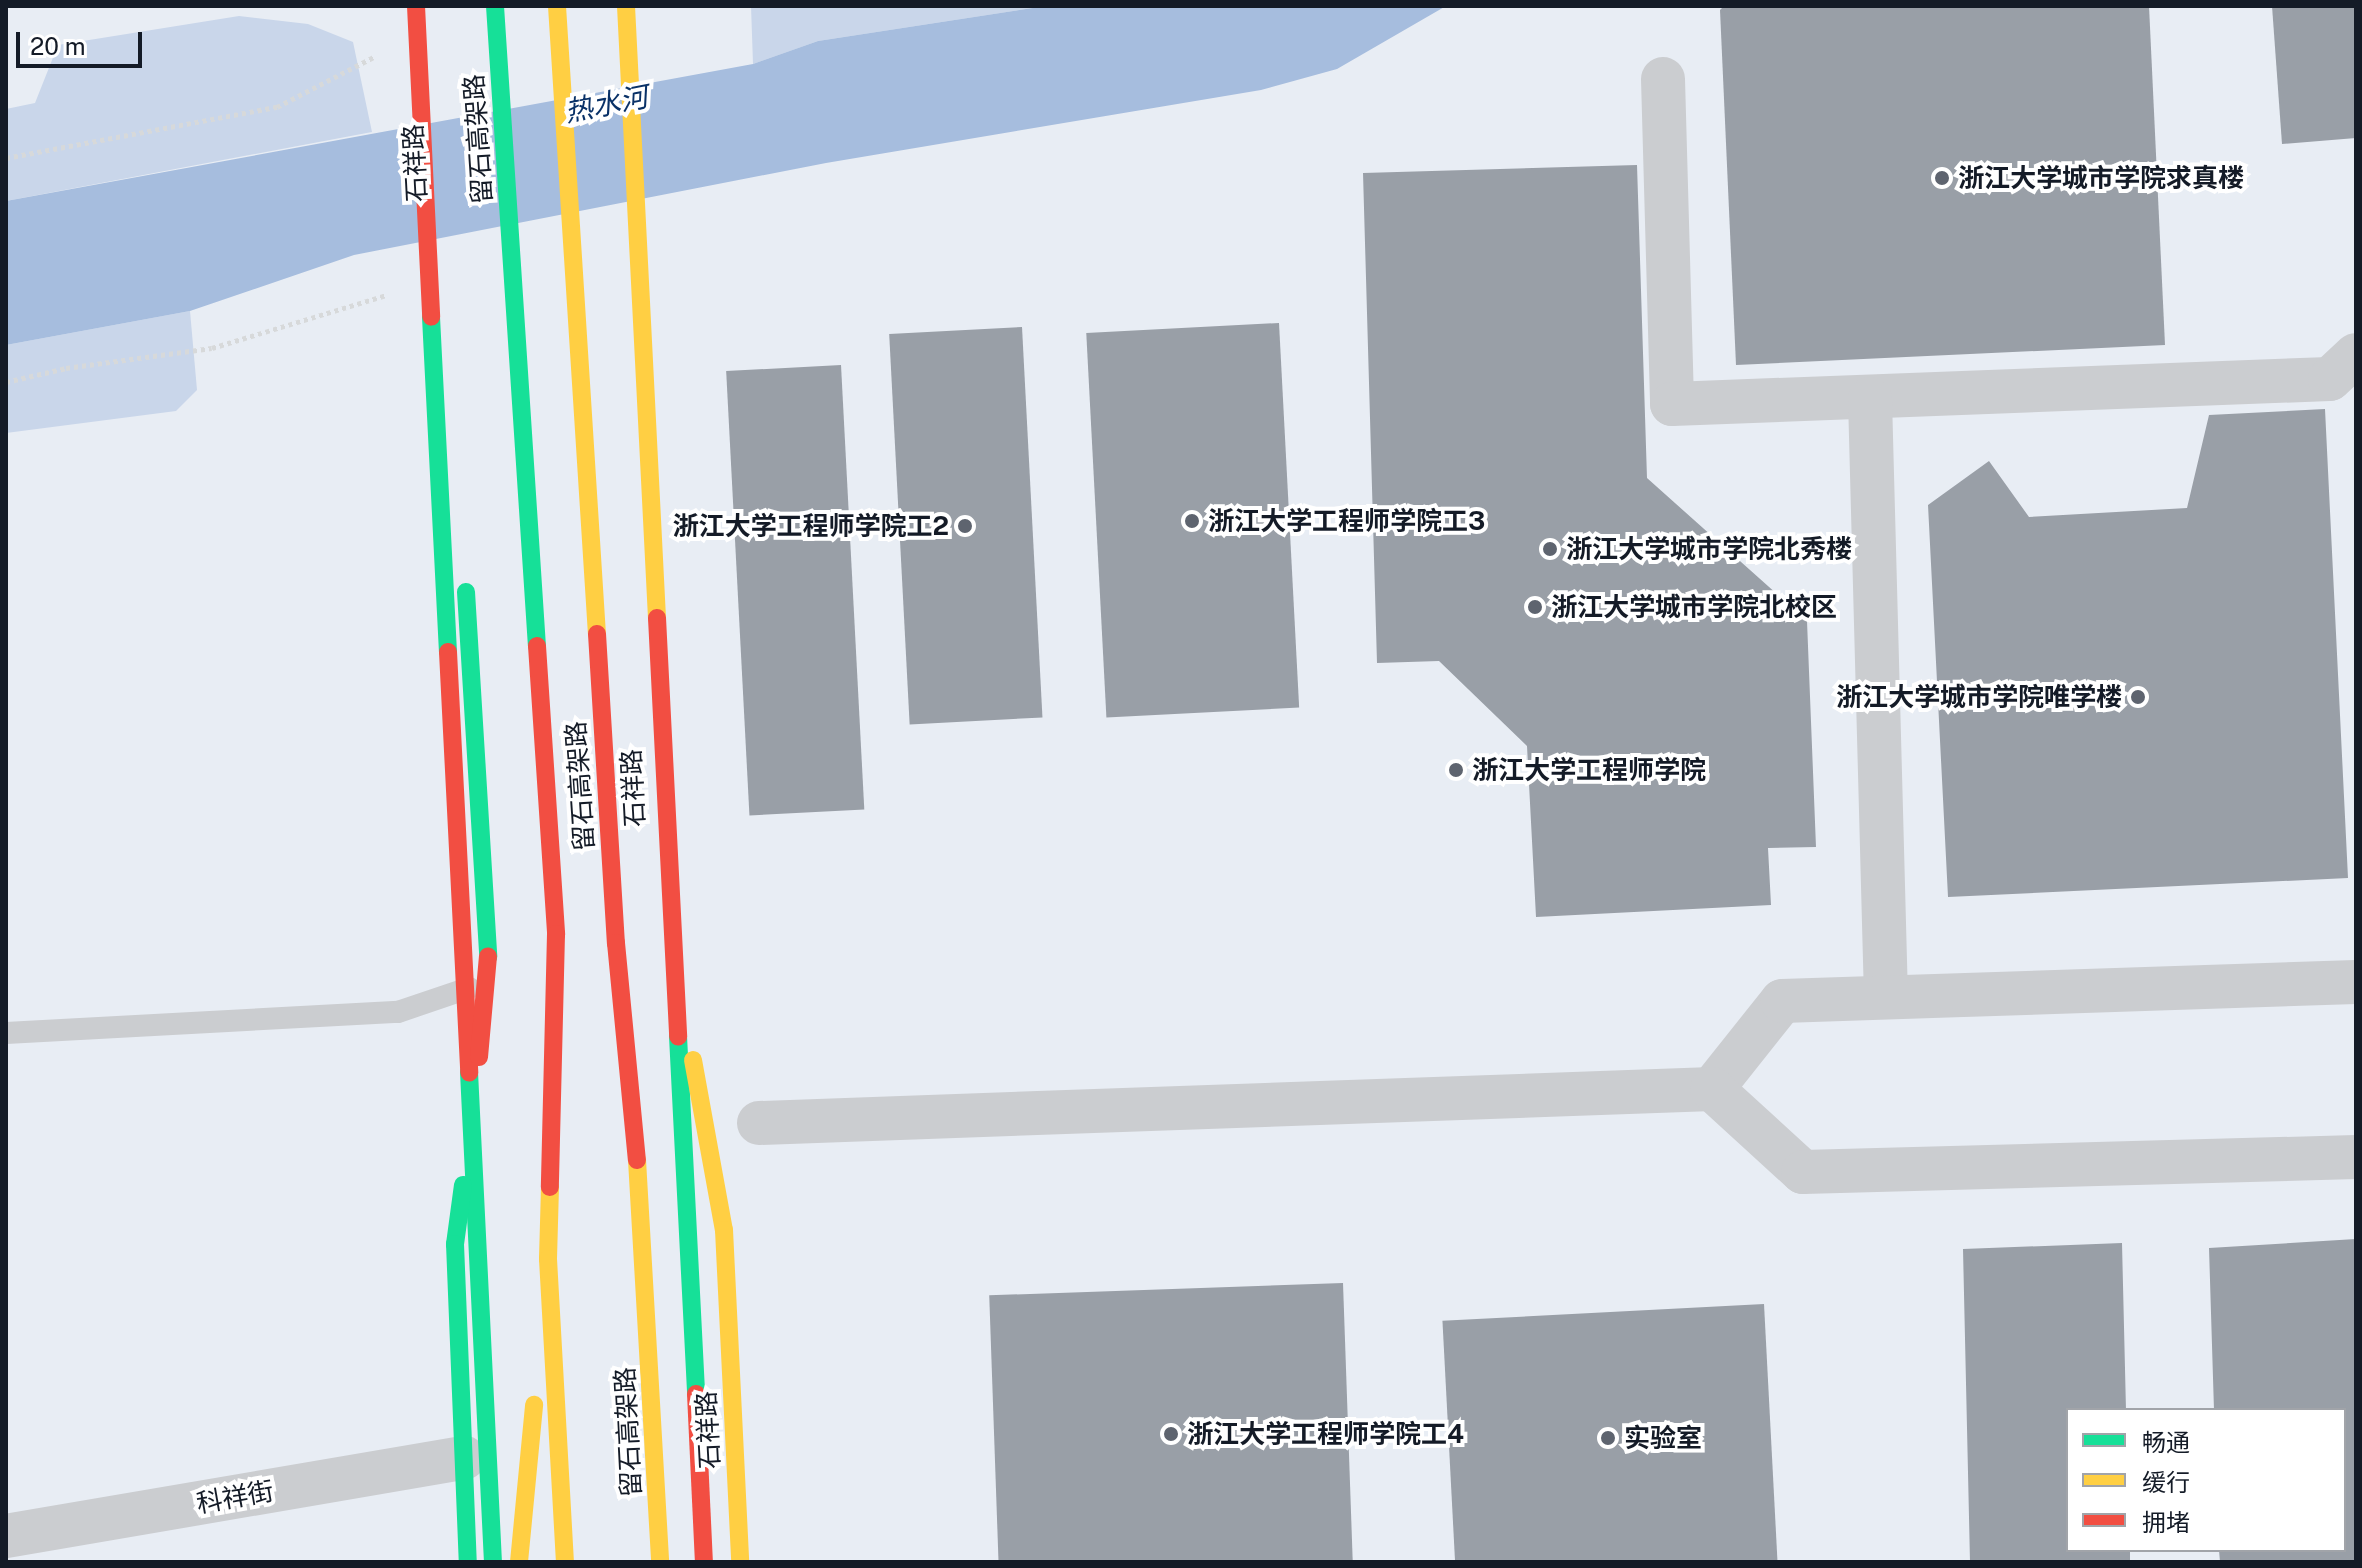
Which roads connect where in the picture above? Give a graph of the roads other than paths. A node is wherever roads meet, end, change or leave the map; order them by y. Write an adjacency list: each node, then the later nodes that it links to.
1 (413, 6): 6 (lane); 26 (main road, 留石高架路)
2 (495, 6): 20 (main road, 留石高架路)
3 (557, 6): 19 (main road, 留石高架路)
4 (615, 6): 32 (main road, 石祥路)
5 (626, 6): 31 (main road)
6 (432, 15): 10 (main road, 石祥路)
7 (1663, 79): 9 (street)
8 (2356, 355): 9 (street)
9 (1870, 399): 14 (street)
10 (459, 465)
11 (465, 574): 12 (main road)
12 (489, 981): 15 (lane); 22 (main road)
13 (2356, 982): 14 (street)
14 (1886, 997): 16 (street)
15 (6, 1033)
16 (1712, 1089): 17 (street); 18 (street)
17 (759, 1123)
18 (2356, 1157)
19 (646, 1255): 21 (main road); 29 (main road, 留石高架路)
20 (548, 1259): 27 (main road); 28 (main road, 留石高架路)
21 (672, 1424)
22 (464, 1458): 24 (street, 科祥街); 25 (main road)
23 (679, 1470): 30 (main road)
24 (6, 1536)
25 (468, 1562)
26 (493, 1562)
27 (519, 1562)
28 (565, 1562)
29 (660, 1562)
30 (689, 1562)
31 (704, 1562)
32 (740, 1562)

